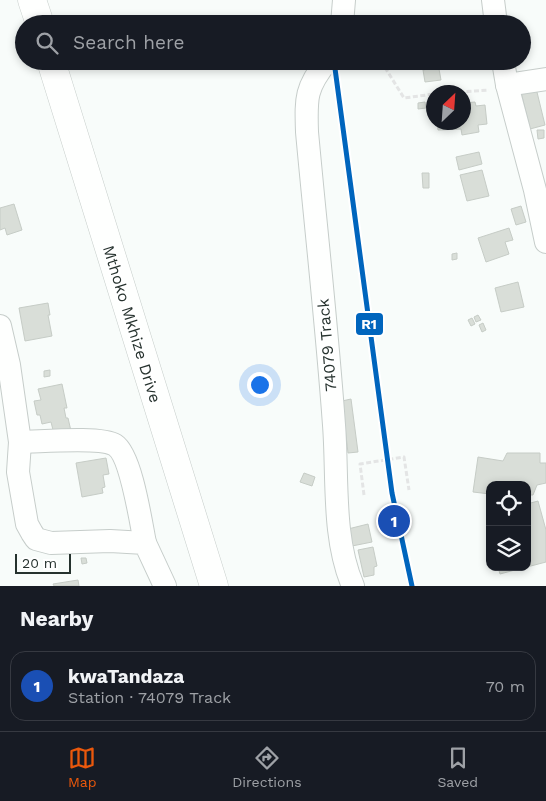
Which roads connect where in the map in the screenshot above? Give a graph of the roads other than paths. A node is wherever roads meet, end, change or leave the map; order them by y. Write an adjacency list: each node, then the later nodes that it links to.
1 (32, 0): 4 (street)
2 (344, 0): 5 (street)
3 (492, 0): 6 (street)
4 (37, 15)
5 (343, 15)
6 (494, 15)
7 (54, 70): 17 (street, Mthoko Mkhize Drive)
8 (321, 70): 18 (street, 74079 Track)
9 (504, 70): 11 (street)
10 (546, 79): 11 (street)
11 (506, 85): 12 (street)
12 (546, 242)
13 (0, 326): 14 (street)
14 (20, 442): 15 (street); 15 (street)
15 (145, 543): 16 (street)
16 (165, 586)
17 (214, 586)
18 (353, 586)

